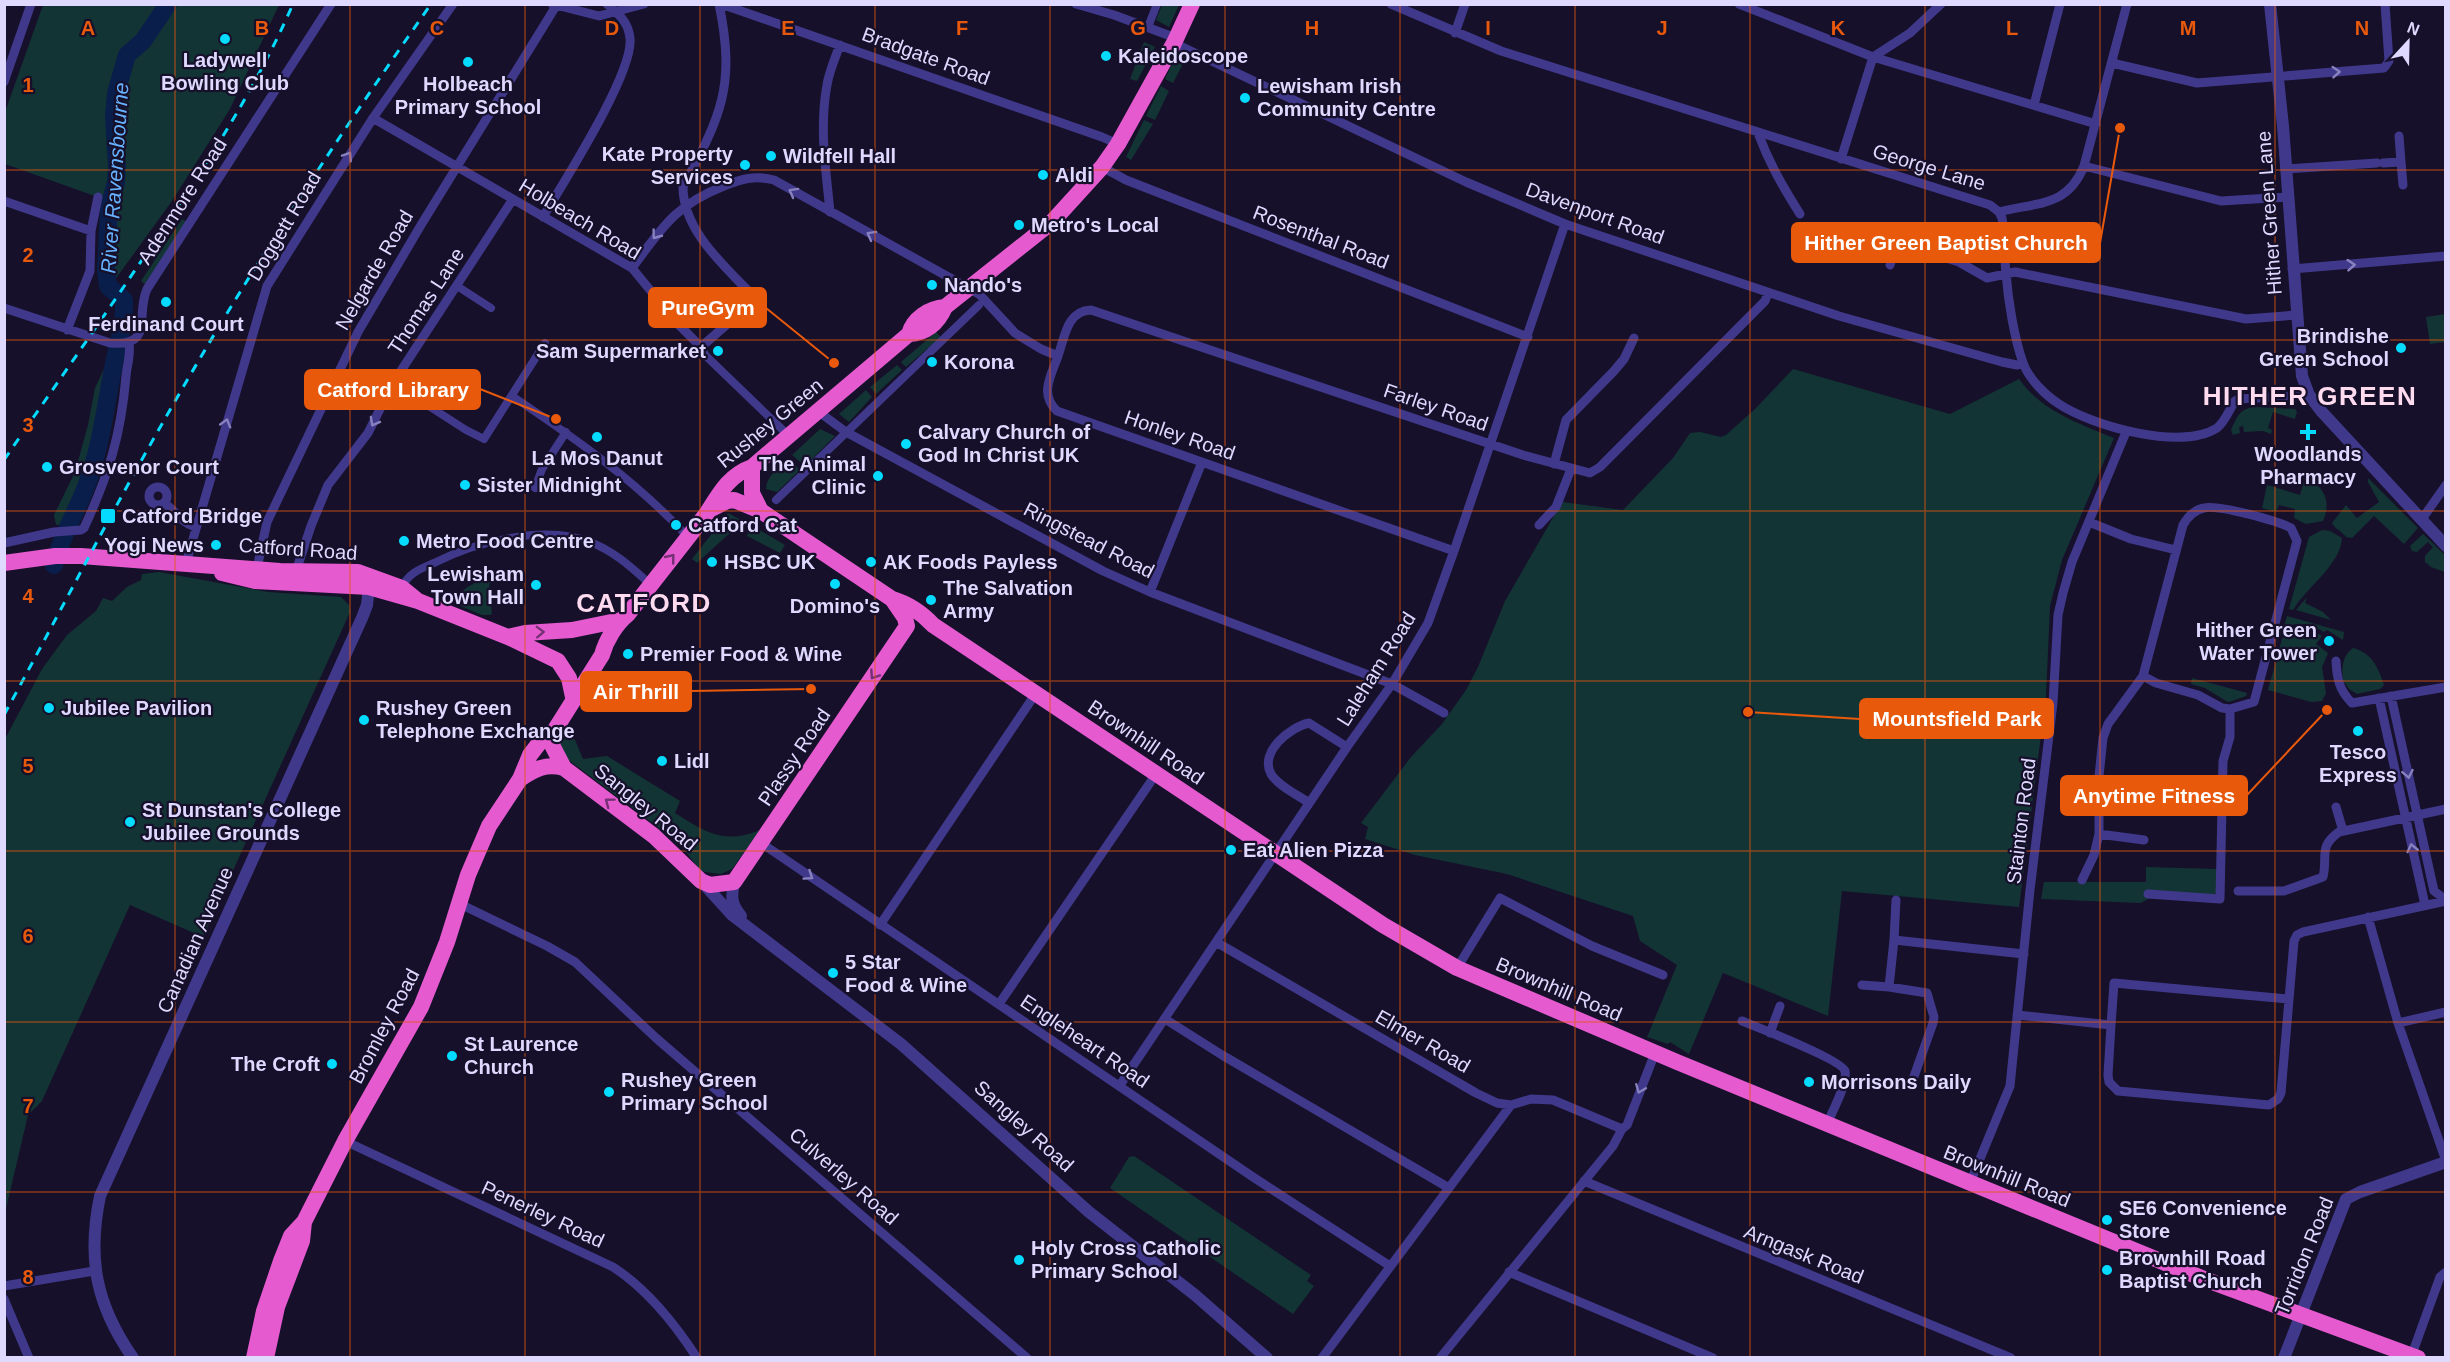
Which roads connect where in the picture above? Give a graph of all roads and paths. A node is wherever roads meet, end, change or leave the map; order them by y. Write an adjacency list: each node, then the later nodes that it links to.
1 (31, 4): 27 (street)
2 (331, 4): 70 (street, Adenmore Road)
3 (453, 4): 29 (street, Doggett Road)
4 (607, 4): 19 (street)
5 (644, 4): 19 (street)
6 (720, 4): 23 (street, Bradgate Road); 45 (street)
7 (1077, 4): 20 (street, Davenport Road)
8 (1157, 4): 20 (street)
9 (1192, 4): 22 (highway, Rushey Green)
10 (1392, 4): 21 (street, George Lane)
11 (1465, 4): 21 (street)
12 (1739, 4): 24 (street)
13 (1941, 4): 24 (street)
14 (2060, 4): 28 (street)
15 (2127, 4): 25 (street)
16 (2270, 4): 26 (street, Hither Green Lane)
17 (2385, 4): 26 (street, one-way to 17)
18 (554, 5): 19 (street); 37 (street, Nelgarde Road)
19 (615, 11): 49 (street)
20 (1148, 27): 22 (street, Davenport Road)
21 (1455, 33): 31 (street, George Lane)
22 (1175, 40): 33 (highway, Rushey Green); 50 (street, Davenport Road)
23 (840, 45): 33 (street, Bradgate Road); 46 (street)
24 (1873, 57): 28 (street); 34 (street)
25 (2112, 63): 26 (street); 30 (street)
26 (2277, 76): 39 (street, Hither Green Lane)
27 (4, 82)
28 (2034, 105): 30 (street)
29 (373, 118): 37 (street, Holbeach Road); 96 (street, Doggett Road, one-way to 29)
30 (2096, 124): 36 (street)
31 (1758, 133): 34 (street, George Lane); 48 (street)
32 (2399, 136): 35 (street)
33 (1118, 144): 38 (highway, Rushey Green)
34 (1841, 159): 47 (street, George Lane)
35 (2401, 162): 39 (street); 40 (street)
36 (2084, 166): 42 (street); 47 (street)
37 (456, 167): 43 (street, Holbeach Road); 105 (street, Nelgarde Road)
38 (1102, 167): 60 (highway, Rushey Green); 67 (street, Rosenthal Road)
39 (2286, 169): 42 (street, Hither Green Lane)
40 (2403, 185)
41 (98, 197): 51 (street)
42 (2289, 197): 57 (street, Hither Green Lane)
43 (513, 199): 49 (street, Holbeach Road); 59 (street, Thomas Lane)
44 (4, 201): 51 (street)
45 (684, 205): 46 (street, one-way to 45); 56 (street, one-way to 56); 71 (street)
46 (830, 212): 60 (street, one-way to 46)
47 (1999, 212): 58 (street, George Lane)
48 (1800, 214)
49 (543, 217): 56 (street, Holbeach Road)
50 (1565, 224): 61 (street, Davenport Road); 67 (street, Laleham Road)
51 (92, 231): 66 (street)
52 (1885, 238): 53 (street)
53 (1897, 242): 55 (street); 58 (street)
54 (2445, 256): 57 (street, one-way to 54)
55 (1890, 265)
56 (632, 268): 71 (street, Holbeach Road)
57 (2292, 269): 65 (street, Hither Green Lane)
58 (2006, 273): 65 (street); 73 (street, George Lane)
59 (457, 286): 64 (street); 74 (street, Thomas Lane)
60 (969, 289): 72 (street); 77 (highway, Rushey Green)
61 (1768, 293): 73 (street, Davenport Road); 86 (street, Farley Road)
62 (980, 305): 79 (street)
63 (4, 308): 66 (street)
64 (491, 308)
65 (2296, 315): 75 (street, Hither Green Lane)
66 (67, 330): 70 (street)
67 (1528, 337): 82 (street, Laleham Road)
68 (1634, 338): 84 (street)
69 (545, 343): 76 (street)
70 (127, 344): 98 (street, Adenmore Road)
71 (701, 347): 81 (street, Holbeach Road)
72 (1058, 356): 82 (street, Farley Road); 83 (street, Honley Road)
73 (2023, 363): 80 (street, George Lane)
74 (393, 383): 76 (street); 107 (street, Thomas Lane, one-way to 107)
75 (2309, 395): 80 (street, George Lane); 93 (street, Hither Green Lane)
76 (512, 396): 78 (street)
77 (819, 412): 79 (street, Ringstead Road); 81 (highway, Rushey Green)
78 (566, 432): 88 (street); 97 (street)
79 (846, 432): 89 (street); 111 (street, Ringstead Road)
80 (2127, 432): 94 (street, Stainton Road)
81 (790, 437): 85 (highway, Rushey Green)
82 (1491, 444): 84 (street, Farley Road); 101 (street, Laleham Road)
83 (1202, 462): 101 (street, Honley Road); 111 (street)
84 (1554, 464): 86 (street, Farley Road)
85 (752, 467): 91 (highway, Rushey Green); 92 (highway)
86 (1571, 469): 95 (street)
87 (2445, 485): 93 (street)
88 (535, 488)
89 (776, 500)
90 (164, 503): 96 (street)
91 (710, 510): 92 (highway, Brownhill Road); 97 (highway, Rushey Green)
92 (761, 511): 112 (highway, Brownhill Road)
93 (2422, 519): 99 (street, Hither Green Lane)
94 (2089, 522): 100 (street); 159 (street, Stainton Road)
95 (1539, 525)
96 (195, 527): 103 (street, Doggett Road)
97 (688, 537): 108 (highway, Rushey Green, one-way to 97)
98 (4, 543)
99 (2445, 546)
100 (2176, 550): 119 (street); 126 (street)
101 (1454, 551): 120 (street, Laleham Road)
102 (4, 563): 103 (highway, Catford Road)
103 (186, 563): 104 (highway, Catford Road)
104 (205, 566): 105 (highway, Catford Road); 107 (highway, Catford Road)
105 (257, 568): 107 (highway, Catford Road)
106 (323, 572): 107 (highway, Catford Road); 109 (street); 110 (highway, Catford Road)
107 (294, 577): 109 (highway, Catford Road)
108 (650, 584): 110 (street); 114 (highway, Rushey Green)
109 (369, 588): 113 (highway, Catford Road); 187 (street, Canadian Avenue)
110 (402, 588): 113 (highway, Catford Road)
111 (1150, 592): 120 (street, Ringstead Road)
112 (892, 599): 115 (highway, Brownhill Road); 116 (highway)
113 (418, 601): 117 (highway, Catford Road)
114 (621, 620): 117 (highway, one-way to 114); 124 (highway, Rushey Green)
115 (933, 625): 116 (highway); 122 (highway, Brownhill Road)
116 (907, 626): 143 (highway, Plassy Road, one-way to 143)
117 (508, 637): 124 (highway, Catford Road)
118 (2336, 661): 125 (street)
119 (2143, 676): 126 (street); 141 (street)
120 (1392, 684): 127 (street, Ringstead Road); 129 (street, Laleham Road)
121 (2445, 687): 123 (street)
122 (1036, 693): 131 (highway, Brownhill Road); 155 (street)
123 (2391, 696): 125 (street); 138 (street, one-way to 138)
124 (573, 697): 128 (highway, Rushey Green)
125 (2379, 698): 139 (street)
126 (2230, 709): 134 (street)
127 (1444, 713)
128 (551, 735): 130 (highway, Sangley Road); 132 (highway, Bromley Road)
129 (1347, 747): 135 (street, Laleham Road); 135 (street)
130 (564, 768): 132 (highway, Bromley Road); 146 (highway, Sangley Road, one-way to 130)
131 (1156, 774): 144 (highway, Brownhill Road); 165 (street)
132 (520, 779): 152 (highway, Bromley Road)
133 (2208, 800): 134 (street)
134 (2222, 801): 149 (street)
135 (1309, 803): 144 (street, Laleham Road)
136 (2336, 807): 140 (street)
137 (2445, 809): 138 (street)
138 (2416, 815): 139 (street); 151 (street)
139 (2405, 818): 140 (street); 153 (street, one-way to 139)
140 (2343, 831): 148 (street)
141 (2099, 834): 142 (street); 145 (street)
142 (2144, 840)
143 (761, 843): 147 (highway, Plassy Road); 155 (street, Engleheart Road, one-way to 155)
144 (1275, 854): 158 (street, Laleham Road); 160 (highway, Brownhill Road)
145 (2082, 880)
146 (700, 881): 147 (highway); 156 (street, Sangley Road)
147 (734, 882): 156 (street, Sangley Road)
148 (2238, 891)
149 (2148, 894)
150 (1896, 900): 157 (street)
151 (2445, 901): 153 (street)
152 (458, 903): 180 (highway, Bromley Road); 199 (street, Culverley Road)
153 (2425, 905): 154 (street)
154 (2368, 917): 164 (street); 171 (street)
155 (880, 925): 165 (street, Engleheart Road)
156 (751, 929): 200 (street, Sangley Road)
157 (1894, 940): 159 (street); 163 (street)
158 (1216, 942): 169 (street, Laleham Road); 177 (street, Elmer Road)
159 (2024, 954): 168 (street, Stainton Road)
160 (1457, 968): 161 (street); 174 (highway, Brownhill Road)
161 (1663, 975)
162 (1862, 985): 163 (street)
163 (1889, 987): 175 (street)
164 (2289, 999): 172 (street); 172 (street)
165 (999, 1004): 176 (street, Engleheart Road)
166 (1780, 1006): 173 (street)
167 (2445, 1012): 171 (street)
168 (2017, 1015): 172 (street); 183 (street, Stainton Road)
169 (1165, 1019): 176 (street, Laleham Road); 184 (street)
170 (1742, 1021): 173 (street)
171 (2398, 1023): 181 (street)
172 (2111, 1025)
173 (1770, 1033): 178 (street)
174 (1655, 1053): 178 (highway, Brownhill Road); 179 (street, one-way to 179)
175 (1912, 1082)
176 (1120, 1085): 186 (street, Engleheart Road)
177 (1511, 1105): 179 (street, Elmer Road); 184 (street)
178 (1827, 1124): 183 (highway, Brownhill Road)
179 (1622, 1129): 182 (street)
180 (345, 1141): 185 (highway, Bromley Road); 198 (street, Penerley Road)
181 (2445, 1161): 192 (street, Torridon Road)
182 (1584, 1181): 188 (street); 204 (street, Arngask Road)
183 (1970, 1183): 192 (highway, Brownhill Road)
184 (1449, 1188): 186 (street)
185 (304, 1222): 196 (highway, Bromley Road); 197 (highway, Bromley Road)
186 (1390, 1266): 201 (street)
187 (94, 1271): 190 (street); 195 (street, Canadian Avenue)
188 (1509, 1272): 202 (street); 203 (street)
189 (2445, 1272): 193 (street)
190 (4, 1286)
191 (4, 1299): 194 (street)
192 (2301, 1314): 193 (highway, Brownhill Road); 205 (street, Torridon Road)
193 (2413, 1357)
194 (29, 1358)
195 (133, 1358)
196 (254, 1358)
197 (266, 1358)
198 (697, 1358)
199 (1027, 1358)
200 (1267, 1358)
201 (1322, 1358)
202 (1440, 1358)
203 (1713, 1358)
204 (2011, 1358)
205 (2284, 1358)

